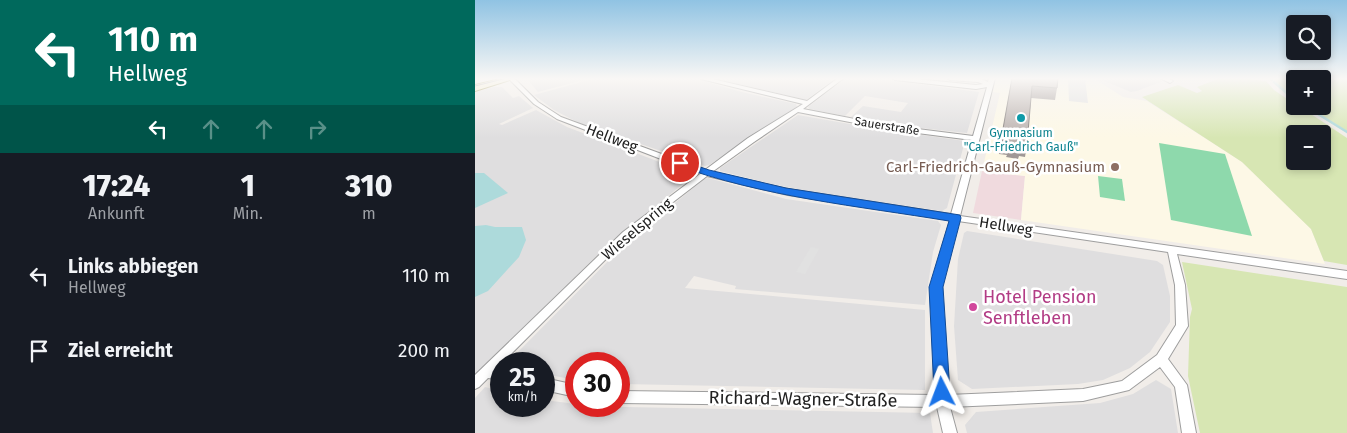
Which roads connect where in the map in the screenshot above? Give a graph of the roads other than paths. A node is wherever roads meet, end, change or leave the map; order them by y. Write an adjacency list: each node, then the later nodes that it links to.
1 (531, 98): 8 (street, Hellweg)
2 (788, 98): 5 (street)
3 (814, 98): 5 (street, Wieselspring)
4 (986, 98): 7 (street)
5 (808, 103): 6 (street, Wieselspring)
6 (798, 110): 7 (street, Sauerstraße); 8 (street, Wieselspring)
7 (976, 138): 9 (street)
8 (706, 173): 9 (street, Hellweg); 13 (street, Wieselspring)
9 (955, 218): 10 (street, Hellweg); 17 (street)
10 (1172, 250): 11 (street, Hellweg); 12 (street, Richard-Wagner-Straße)
11 (1347, 275)
12 (1161, 359): 17 (street, Richard-Wagner-Straße); 19 (street)
13 (486, 372): 14 (street); 15 (street, Wieselspring)
14 (490, 373)
15 (475, 384)
16 (630, 397): 17 (street, Richard-Wagner-Straße)
17 (942, 401): 18 (street)
18 (950, 433)
19 (1189, 433)

